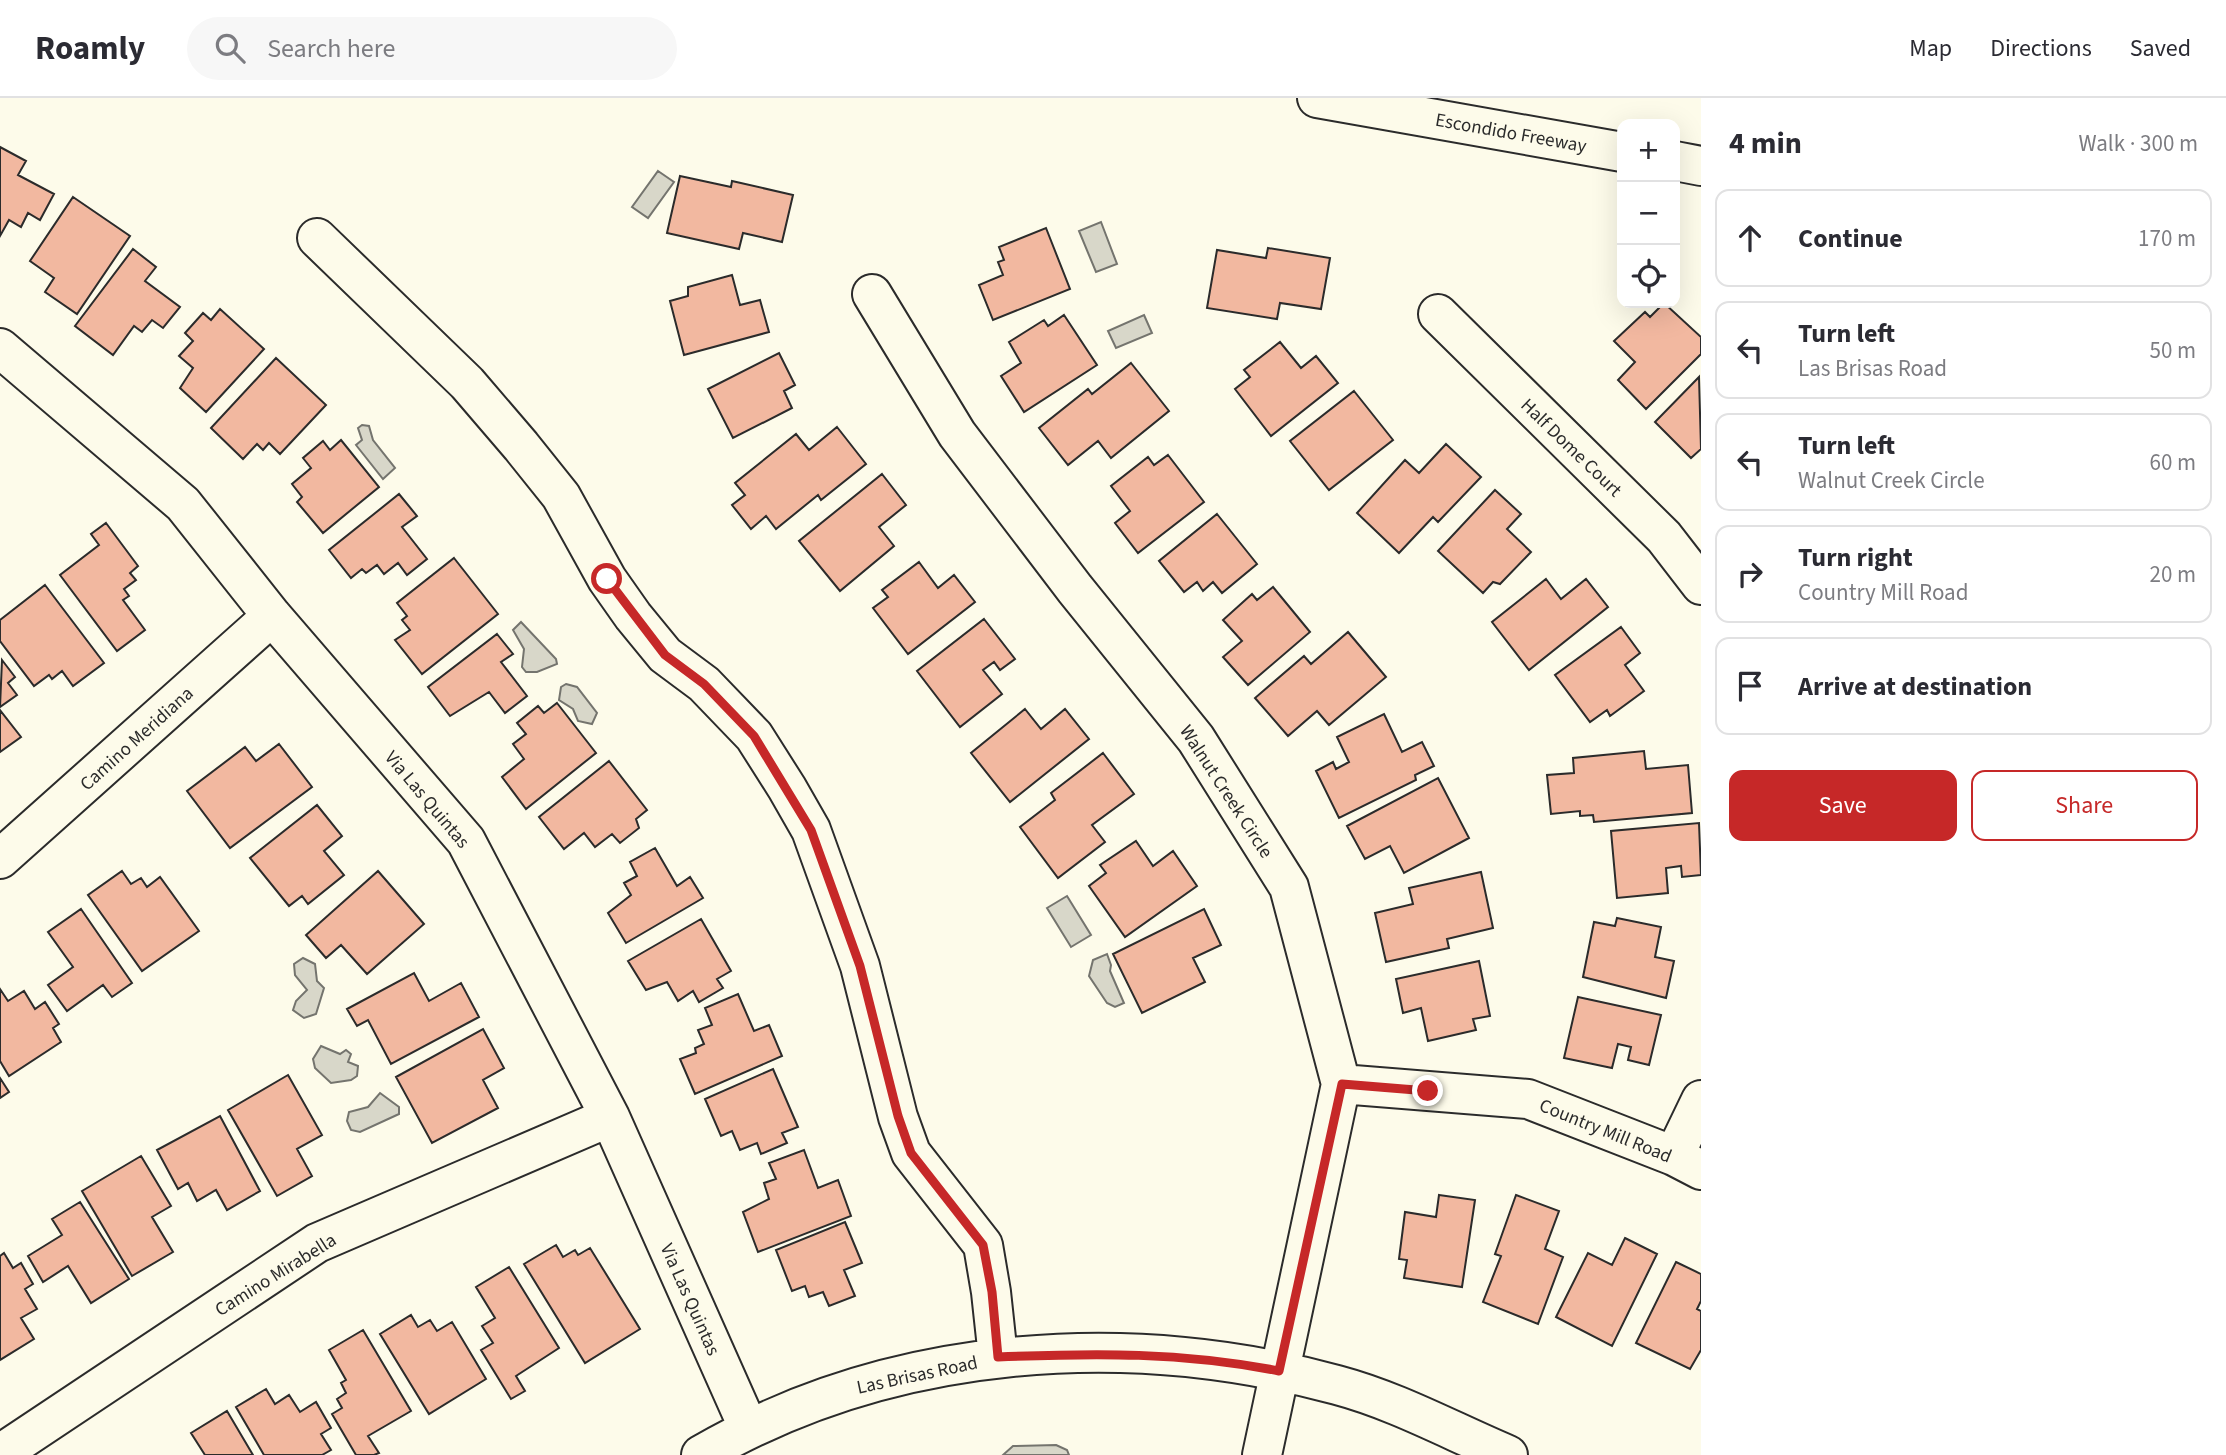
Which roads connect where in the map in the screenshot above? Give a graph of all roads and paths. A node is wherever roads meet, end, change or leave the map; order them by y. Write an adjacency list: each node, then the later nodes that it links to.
1 (1317, 98): 2 (main road, Escondido Freeway)
2 (1617, 151)
3 (1680, 162): 4 (main road)
4 (1701, 166)
5 (317, 238): 16 (main road)
6 (872, 294): 12 (main road, Walnut Creek Circle)
7 (1438, 314): 9 (main road, Half Dome Court)
8 (0, 348): 10 (main road, Via Las Quintas)
9 (1701, 585)
10 (272, 616): 11 (main road, Camino Meridiana); 14 (main road, Via Las Quintas)
11 (0, 859)
12 (1342, 1084): 15 (main road, Country Mill Road); 17 (main road, Walnut Creek Circle)
13 (1701, 1100): 15 (main road)
14 (610, 1117): 18 (main road, Via Las Quintas); 19 (main road, Camino Mirabella)
15 (1688, 1163)
16 (998, 1357): 17 (main road, Las Brisas Road); 18 (main road, Las Brisas Road)
17 (1279, 1371): 21 (main road, Walnut Creek Circle); 22 (main road, Las Brisas Road)
18 (748, 1427): 20 (main road, Las Brisas Road)
19 (3, 1453)
20 (701, 1455)
21 (1262, 1455)
22 (1508, 1455)

